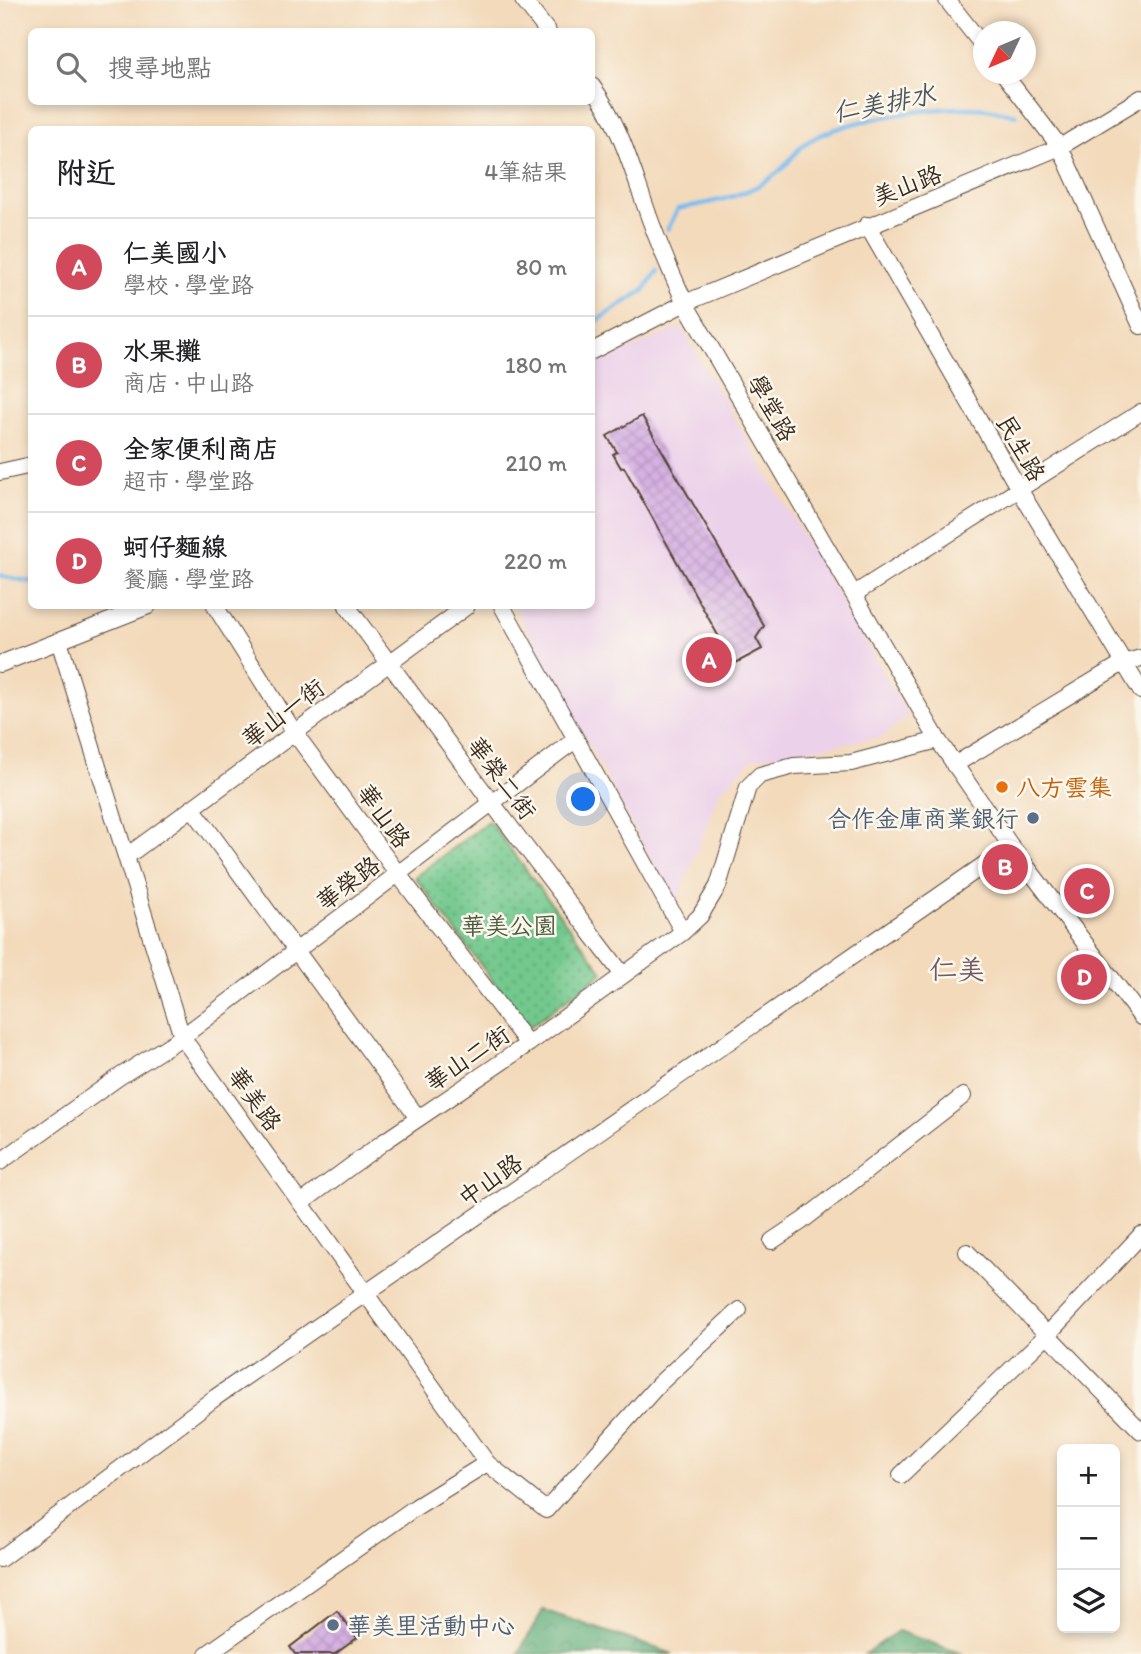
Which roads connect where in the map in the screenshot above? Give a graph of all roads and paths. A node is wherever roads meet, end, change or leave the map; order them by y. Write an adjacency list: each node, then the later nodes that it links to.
1 (523, 0): 3 (street)
2 (947, 0): 4 (street)
3 (545, 28)
4 (973, 33)
5 (1012, 84): 8 (street)
6 (595, 90): 10 (street, 學堂路)
7 (1141, 98): 8 (street, 美山路)
8 (1060, 146): 9 (street, 美山路); 11 (street)
9 (867, 225): 10 (street, 美山路); 16 (street, 民生路)
10 (685, 303): 12 (street, 美山路); 17 (street, 學堂路)
11 (1141, 326)
12 (595, 349)
13 (1141, 412): 16 (street)
14 (28, 466): 15 (street)
15 (0, 472)
16 (1019, 489): 17 (street); 26 (street, 民生路)
17 (854, 594): 31 (street, 學堂路)
18 (140, 609): 23 (street)
19 (217, 609): 29 (street, 華山路)
20 (349, 609): 25 (street, 華榮二街)
21 (463, 609): 25 (street, 華山一街)
22 (504, 609): 30 (street)
23 (59, 641): 27 (street); 36 (street, 華美路)
24 (1141, 658): 26 (street)
25 (388, 663): 29 (street, 華山一街); 33 (street, 華榮二街)
26 (1123, 663): 28 (street, 民生路); 32 (street)
27 (0, 664)
28 (1141, 691)
29 (294, 733): 34 (street, 華山一街); 37 (street, 華山路)
30 (575, 740): 33 (street, 華榮路); 38 (street)
31 (938, 740): 32 (street, 學堂路); 38 (street, 華山二街)
32 (954, 765): 35 (street, 學堂路)
33 (492, 803): 37 (street, 華榮路); 40 (street, 華榮二街)
34 (193, 809): 36 (street, 華山一街); 39 (street)
35 (1011, 846): 41 (street, 學堂路); 51 (street, 中山路)
36 (127, 856): 42 (street, 華美路)
37 (398, 874): 39 (street, 華榮路); 43 (street, 華山路)
38 (684, 932): 40 (street, 華山二街)
39 (297, 950): 42 (street, 華榮路); 45 (street)
40 (623, 975): 43 (street, 華山二街)
41 (1141, 1017)
42 (182, 1037): 46 (street, 華榮路); 47 (street, 華美路)
43 (528, 1044): 45 (street, 華山二街)
44 (963, 1096): 49 (street)
45 (418, 1118): 47 (street, 華山二街)
46 (0, 1162)
47 (302, 1203): 51 (street, 華美路)
48 (1141, 1235): 53 (street)
49 (772, 1241)
50 (967, 1252): 53 (street)
51 (366, 1293): 55 (street, 華美路); 57 (street, 中山路)
52 (739, 1310): 55 (street, 華美路)
53 (1048, 1334): 54 (street); 56 (street)
54 (1141, 1431)
55 (487, 1463): 58 (street)
56 (901, 1475)
57 (0, 1559)
58 (207, 1654)

